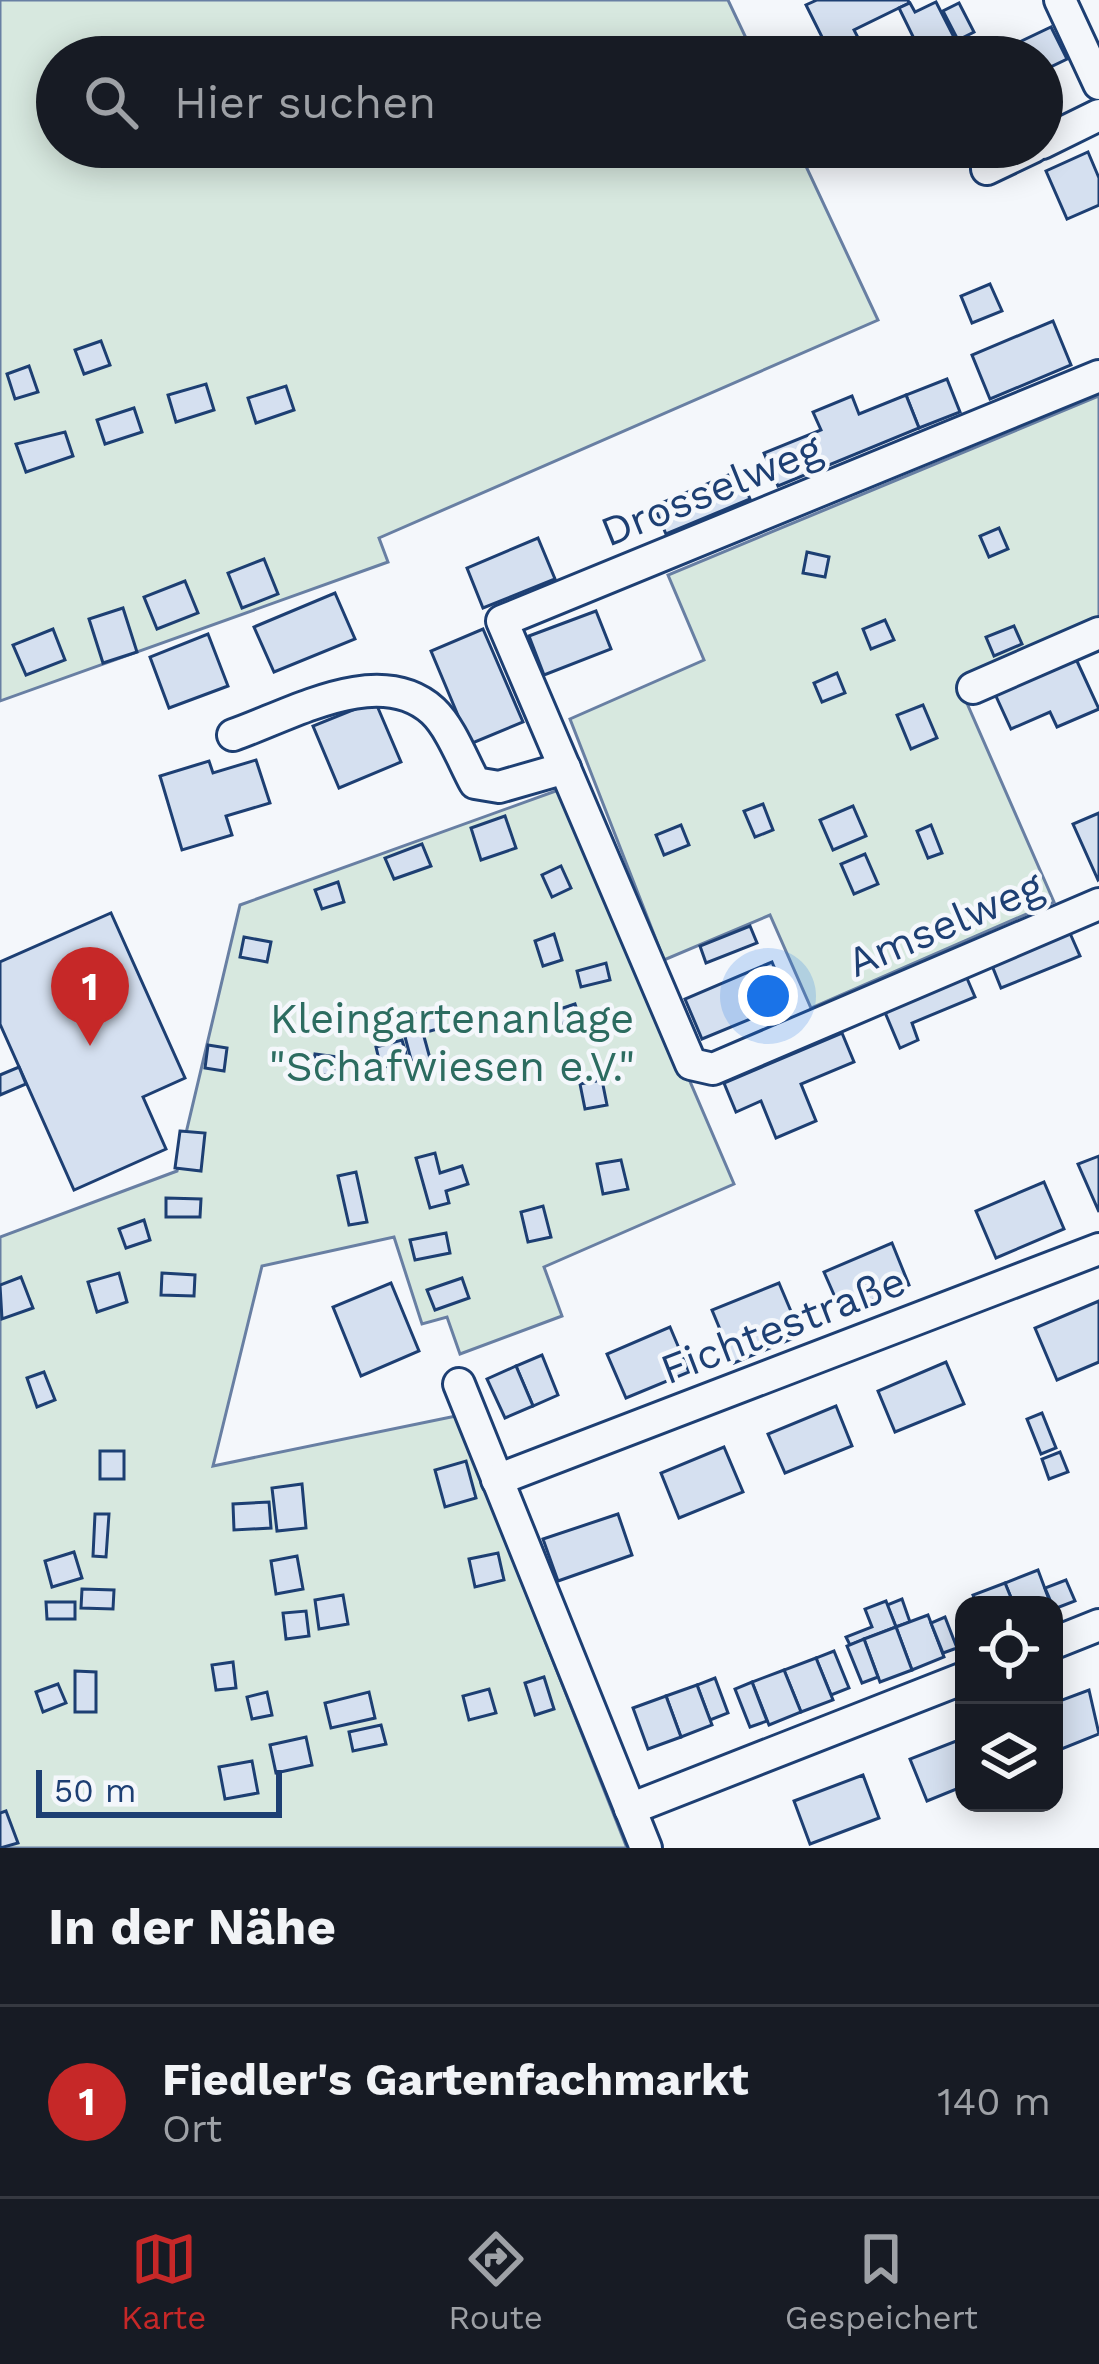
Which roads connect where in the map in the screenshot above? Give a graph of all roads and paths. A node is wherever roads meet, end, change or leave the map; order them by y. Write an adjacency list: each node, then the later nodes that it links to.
1 (1060, 0): 2 (street)
2 (1099, 84)
3 (1099, 115): 4 (street)
4 (1063, 132)
5 (991, 168): 6 (street)
6 (987, 170)
7 (1099, 376): 11 (street, Drosselweg)
8 (1099, 634): 9 (street)
9 (973, 688)
10 (232, 735): 11 (street)
11 (565, 768): 13 (street, Drosselweg)
12 (1099, 904): 13 (street, Amselweg)
13 (691, 1064)
14 (1099, 1249): 16 (street, Fichtestraße)
15 (459, 1384): 16 (street)
16 (497, 1480): 20 (street)
17 (1099, 1625): 18 (street)
18 (1063, 1639)
19 (955, 1682): 20 (street)
20 (630, 1809): 21 (street)
21 (646, 1848)

